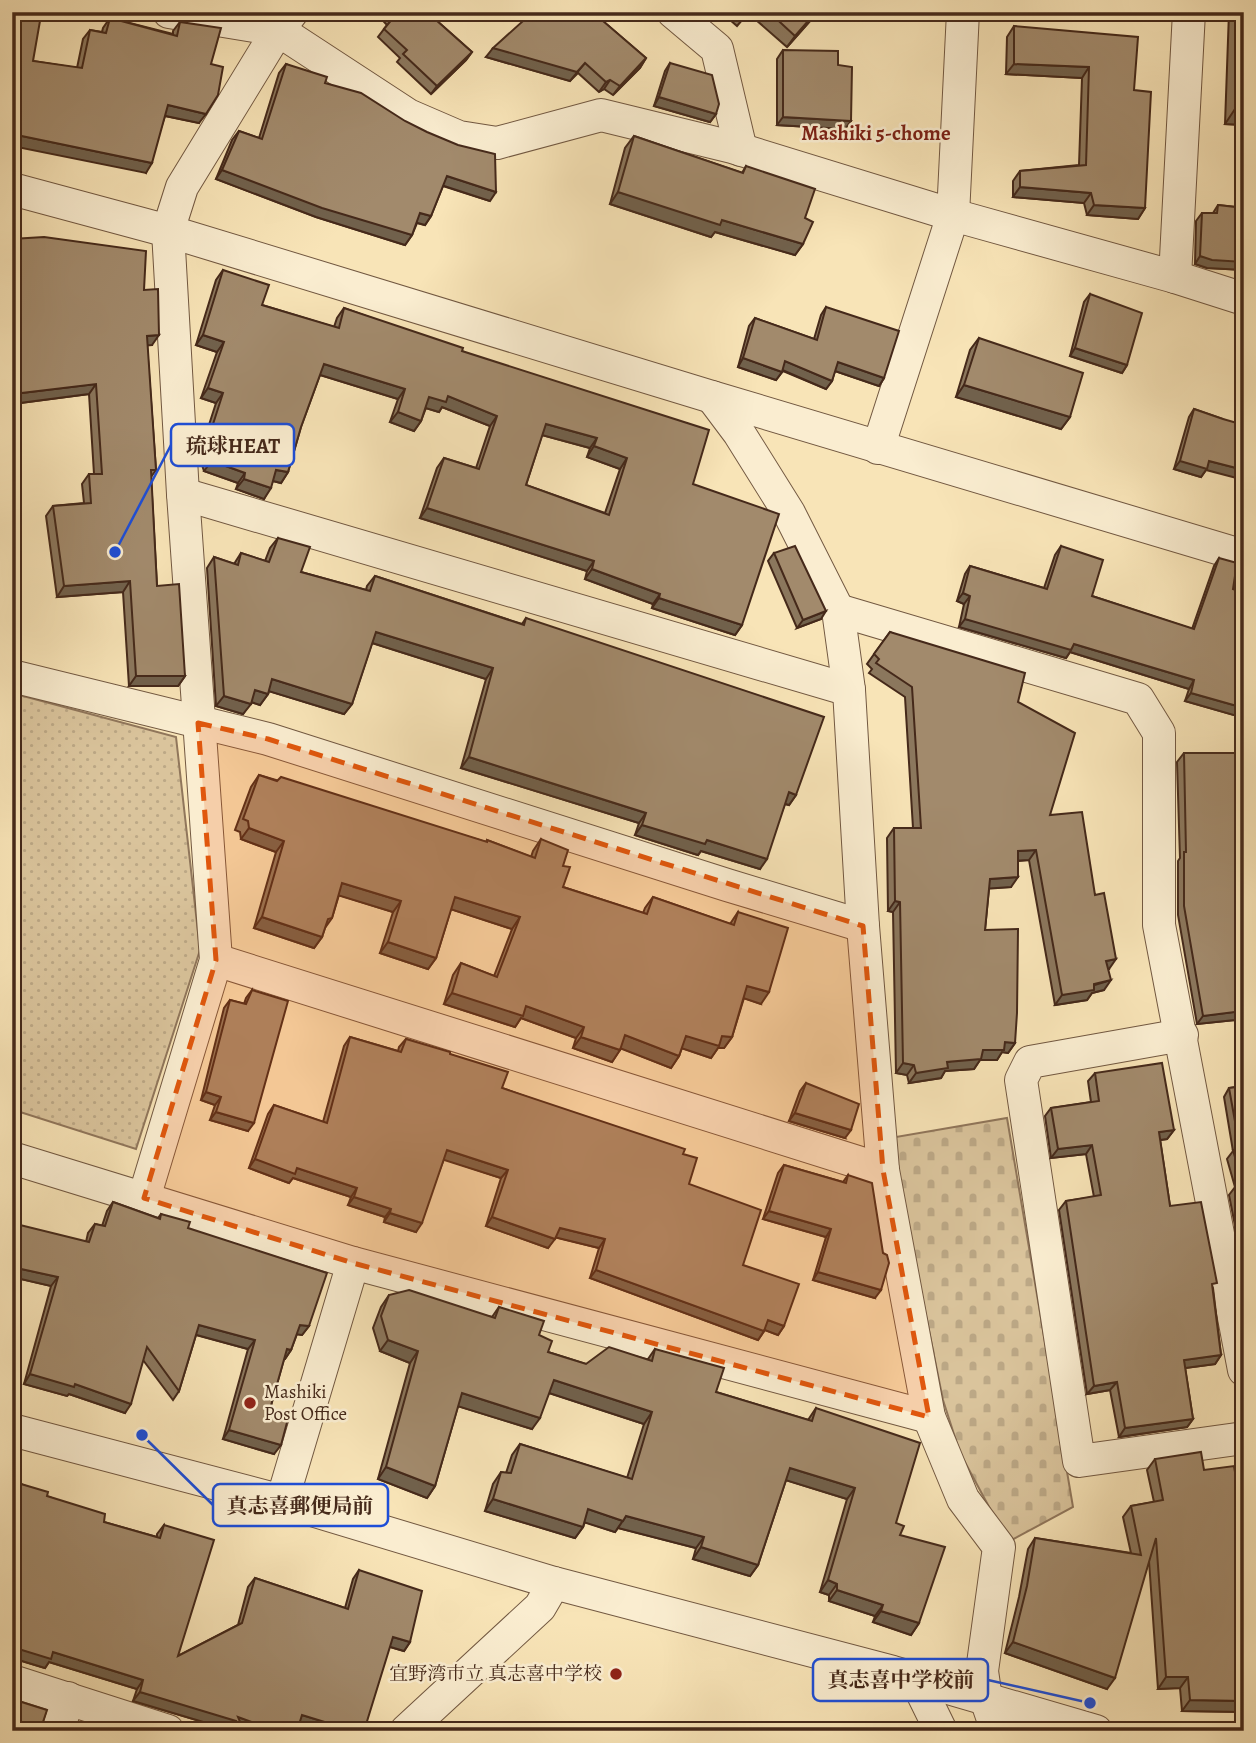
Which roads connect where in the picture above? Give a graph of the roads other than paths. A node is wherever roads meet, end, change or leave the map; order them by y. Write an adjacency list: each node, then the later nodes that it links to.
1 (169, 12): 5 (street)
2 (673, 12): 6 (street)
3 (963, 12): 8 (street)
4 (1189, 12): 10 (street)
5 (285, 21): 6 (street); 9 (street)
6 (740, 150): 8 (street)
7 (12, 189): 9 (street)
8 (953, 215): 10 (street); 13 (street)
9 (168, 231): 12 (street); 14 (street)
10 (1175, 277): 11 (street)
11 (1244, 299)
12 (712, 397): 13 (street); 16 (street)
13 (878, 448): 15 (street)
14 (183, 494): 18 (street); 19 (street)
15 (1244, 556)
16 (838, 611): 18 (street); 22 (street)
17 (12, 676): 19 (street)
18 (849, 690): 20 (street)
19 (198, 723): 20 (street); 21 (street)
20 (863, 926): 24 (street)
21 (216, 960): 24 (street); 25 (street)
22 (1182, 1035): 27 (street); 30 (street)
23 (12, 1158): 25 (street)
24 (883, 1170): 28 (street)
25 (144, 1198): 26 (street)
26 (353, 1263): 28 (street); 31 (street)
27 (1243, 1362)
28 (929, 1417): 36 (street)
29 (12, 1430): 31 (street)
30 (1244, 1438)
31 (282, 1501): 32 (street)
32 (554, 1583): 33 (street); 39 (street)
33 (916, 1680): 36 (street); 40 (street)
34 (12, 1681): 35 (street)
35 (68, 1698): 37 (street); 38 (street)
36 (986, 1699): 41 (street); 42 (street)
37 (58, 1731)
38 (168, 1731)
39 (407, 1731)
40 (941, 1731)
41 (997, 1731)
42 (1096, 1731)

